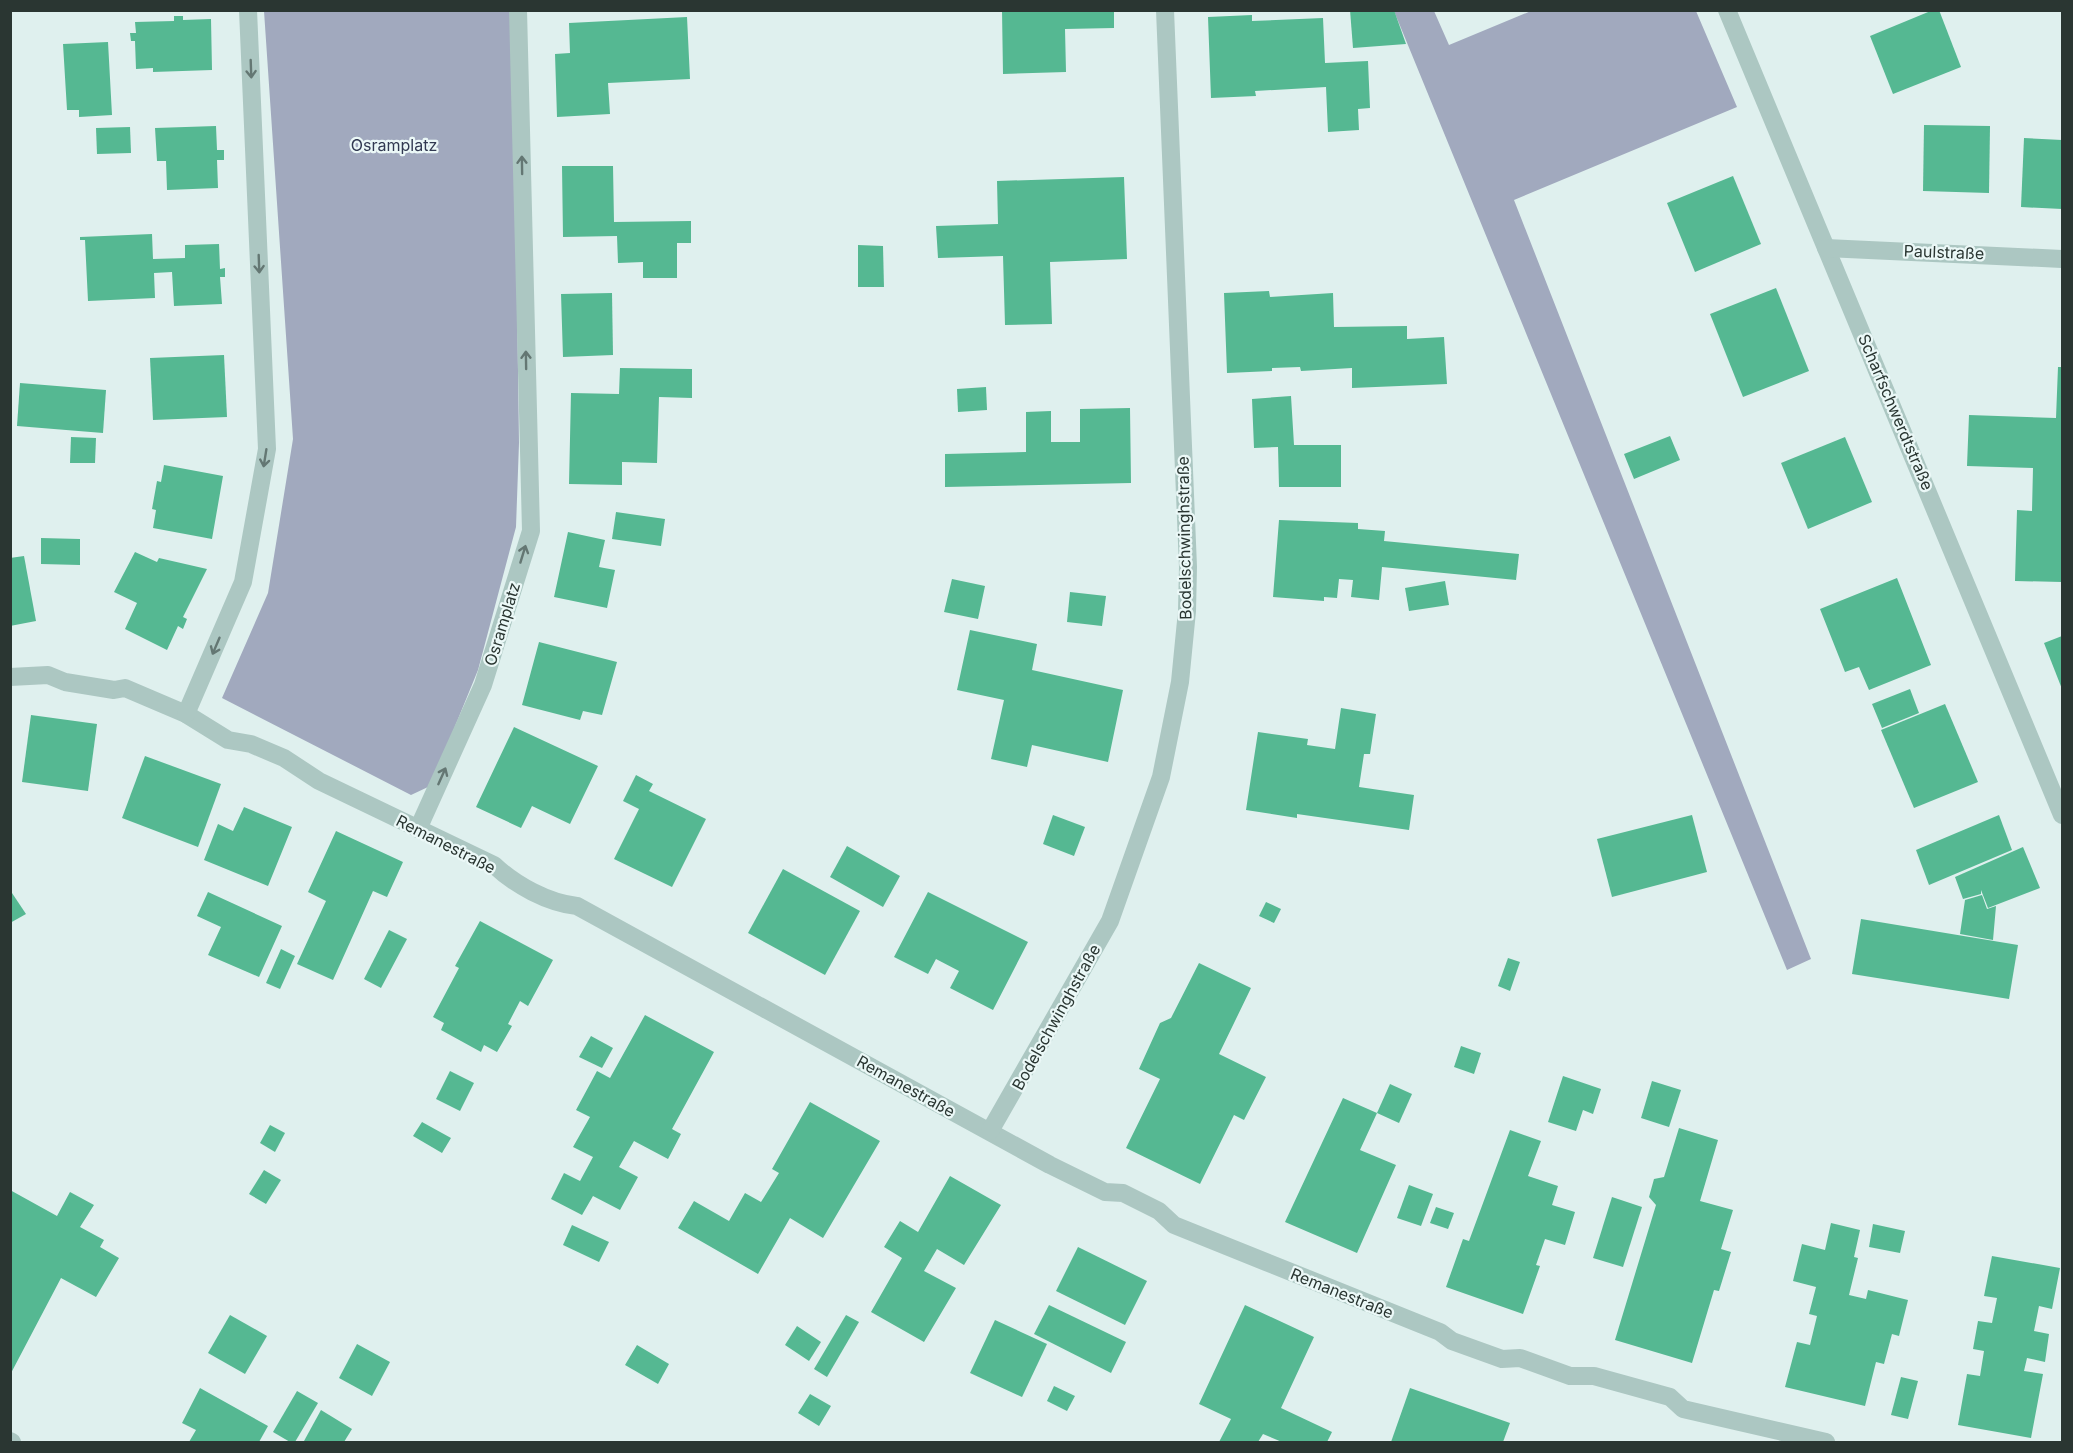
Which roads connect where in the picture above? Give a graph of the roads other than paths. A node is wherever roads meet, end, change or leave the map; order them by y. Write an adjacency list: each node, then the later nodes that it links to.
1 (248, 10): 8 (street, one-way to 8)
2 (518, 10): 10 (street, Osramplatz, one-way to 2)
3 (1165, 10): 11 (street, Bodelschwinghstraße)
4 (1727, 10): 5 (street, Scharfschwerdtstraße)
5 (1826, 248): 6 (street, Paulstraße); 9 (street, Scharfschwerdtstraße)
6 (2062, 259)
7 (10, 677): 8 (street, Remanestraße)
8 (186, 714): 10 (street, Remanestraße)
9 (2062, 810)
10 (418, 829): 11 (street, Remanestraße)
11 (990, 1131): 12 (street, Remanestraße)
12 (1826, 1443)

